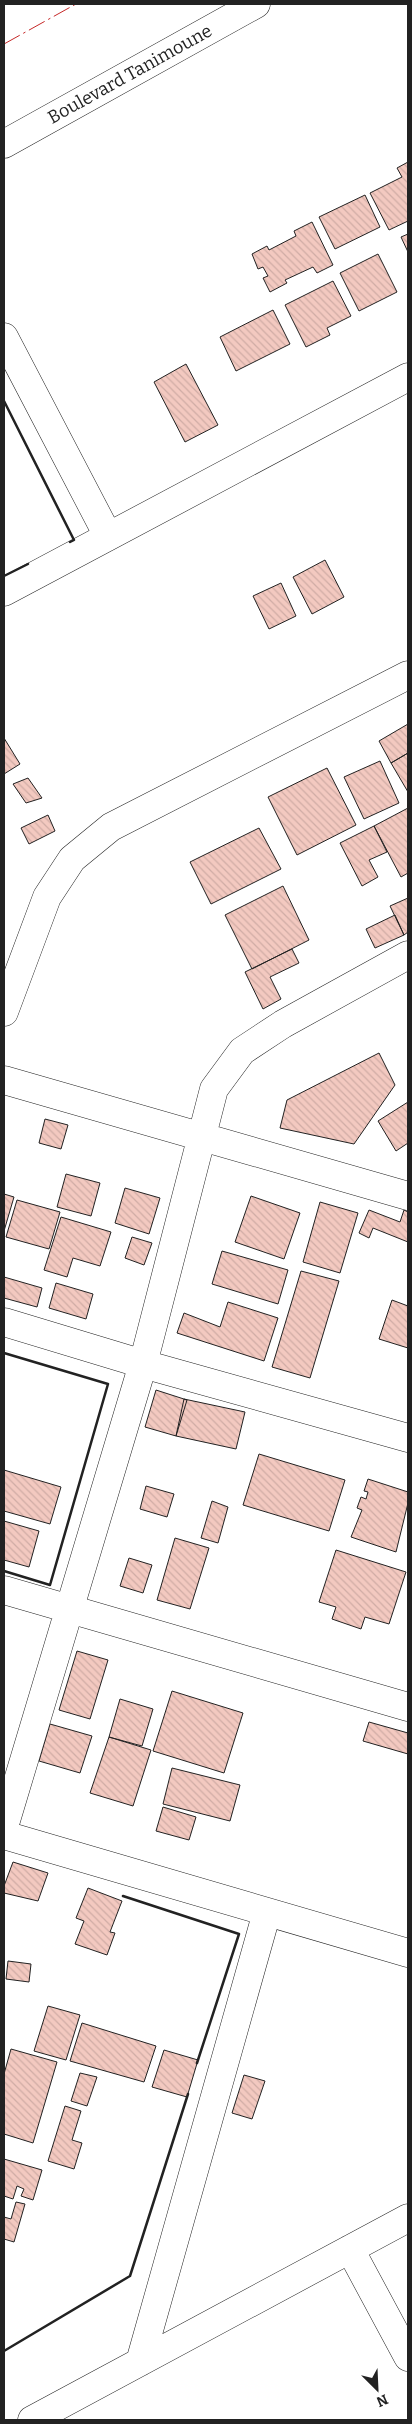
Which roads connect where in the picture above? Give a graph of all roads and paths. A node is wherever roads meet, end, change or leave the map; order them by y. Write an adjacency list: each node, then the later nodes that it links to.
1 (256, 4): 2 (street, Boulevard Tanimoune)
2 (4, 144)
3 (4, 337): 5 (street)
4 (408, 377): 5 (street)
5 (108, 536): 6 (street)
6 (4, 592)
7 (408, 675): 9 (street)
8 (408, 955): 11 (street)
9 (4, 1012)
10 (4, 1080): 11 (street)
11 (202, 1138): 12 (street); 14 (street)
12 (408, 1196)
13 (4, 1322): 14 (street)
14 (143, 1364): 15 (street); 17 (street)
15 (408, 1438)
16 (4, 1590): 17 (street)
17 (69, 1609): 18 (street); 19 (street)
18 (408, 1707)
19 (4, 1827)
20 (4, 1835): 21 (street)
21 (267, 1912): 22 (street); 26 (street)
22 (408, 1953)
23 (408, 2218): 24 (street)
24 (350, 2249): 25 (street); 26 (street)
25 (408, 2357)
26 (140, 2362): 27 (street)
27 (32, 2420)

